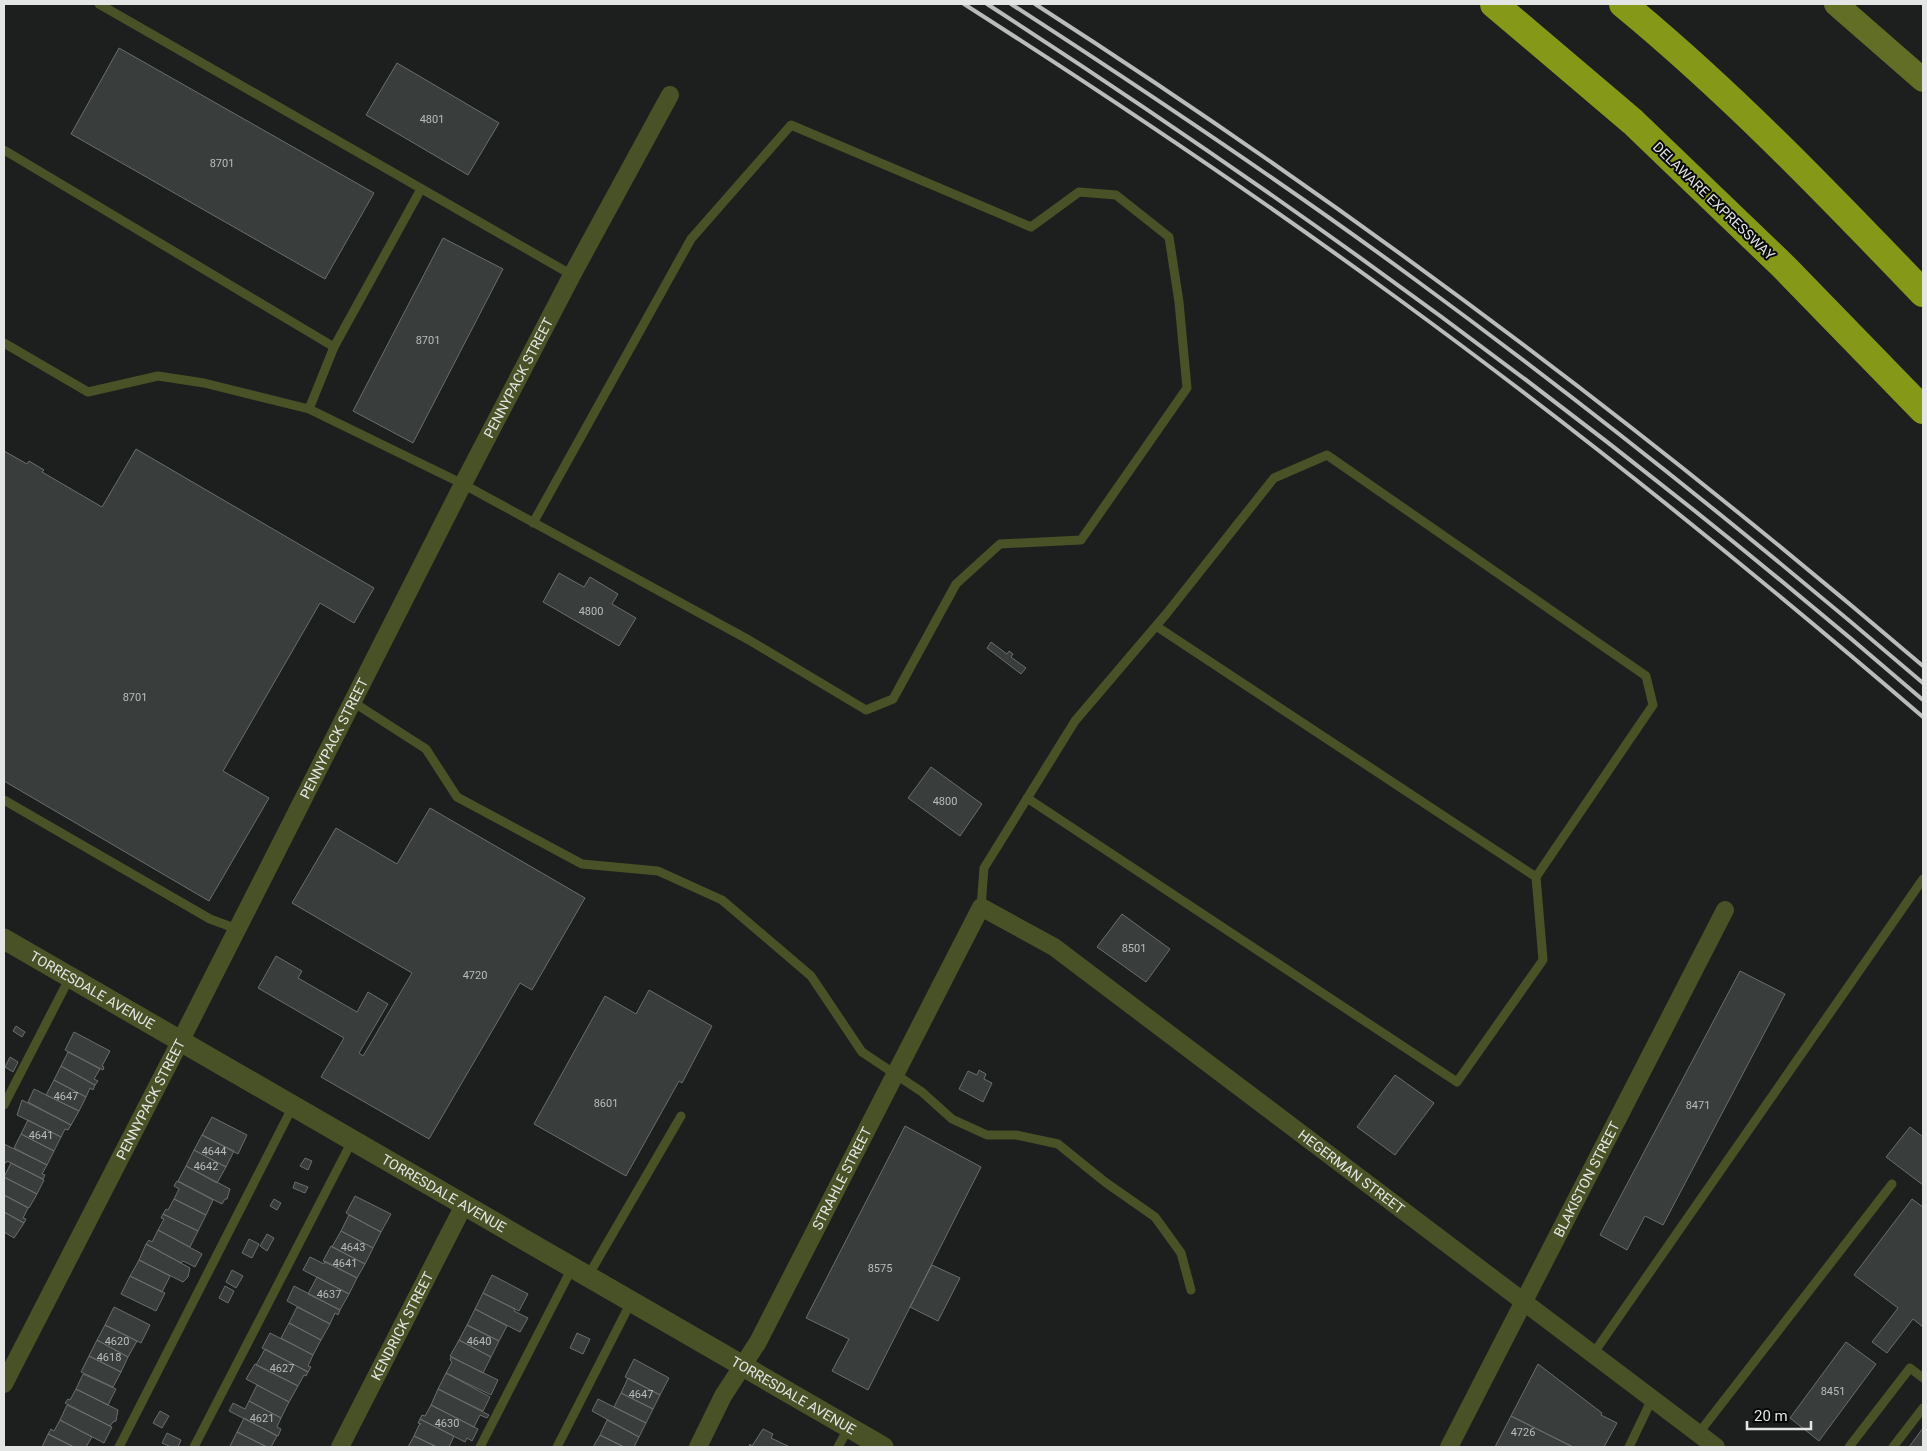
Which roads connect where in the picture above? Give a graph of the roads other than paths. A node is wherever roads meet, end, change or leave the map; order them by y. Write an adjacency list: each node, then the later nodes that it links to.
1 (98, 4): 8 (lane)
2 (1494, 4): 14 (highway, DELAWARE EXPRESSWAY)
3 (1623, 4): 10 (highway)
4 (1836, 4): 5 (main road)
5 (1923, 80)
6 (670, 95): 9 (street, PENNYPACK STREET)
7 (4, 150): 12 (lane)
8 (421, 188): 9 (lane); 12 (lane)
9 (572, 274): 15 (street, PENNYPACK STREET)
10 (1923, 293)
11 (4, 343): 13 (lane)
12 (334, 347): 13 (lane)
13 (309, 409): 15 (lane)
14 (1923, 410)
15 (463, 484): 16 (lane); 18 (street, PENNYPACK STREET)
16 (533, 522): 16 (lane)
17 (1156, 626): 19 (lane); 21 (lane); 21 (lane)
18 (353, 702): 25 (street, PENNYPACK STREET); 29 (lane)
19 (1026, 798): 21 (lane); 23 (lane)
20 (4, 800): 25 (lane)
21 (1536, 877)
22 (1923, 879): 40 (lane)
23 (981, 907): 29 (street, STRAHLE STREET); 39 (street, HEGERMAN STREET)
24 (1725, 910): 39 (street, BLAKISTON STREET)
25 (237, 929): 28 (street, PENNYPACK STREET)
26 (4, 939): 27 (street, TORRESDALE AVENUE)
27 (70, 977): 28 (street, TORRESDALE AVENUE); 30 (lane)
28 (181, 1040): 31 (street, TORRESDALE AVENUE); 43 (street, PENNYPACK STREET)
29 (895, 1075): 37 (lane); 41 (street, STRAHLE STREET)
30 (4, 1105)
31 (293, 1105): 33 (street, TORRESDALE AVENUE); 48 (lane)
32 (680, 1116): 36 (lane)
33 (352, 1140): 35 (street, TORRESDALE AVENUE); 49 (lane)
34 (1892, 1184): 47 (lane)
35 (464, 1205): 36 (street, TORRESDALE AVENUE); 50 (street, KENDRICK STREET)
36 (580, 1272): 38 (street, TORRESDALE AVENUE); 51 (lane)
37 (1191, 1290)
38 (631, 1302): 41 (street, TORRESDALE AVENUE); 52 (lane)
39 (1524, 1302): 40 (street, HEGERMAN STREET); 56 (street, BLAKISTON STREET)
40 (1592, 1354): 44 (street, HEGERMAN STREET)
41 (743, 1366): 46 (street, TORRESDALE AVENUE); 53 (street, STRAHLE STREET)
42 (1923, 1378): 59 (lane)
43 (4, 1384)
44 (1652, 1399): 47 (street, HEGERMAN STREET); 57 (lane)
45 (1923, 1408): 60 (lane)
46 (849, 1427): 54 (lane); 55 (street, TORRESDALE AVENUE)
47 (1698, 1434): 58 (street, HEGERMAN STREET)
48 (119, 1447)
49 (194, 1447)
50 (340, 1447)
51 (480, 1447)
52 (557, 1447)
53 (698, 1447)
54 (838, 1447)
55 (883, 1447)
56 (1449, 1447)
57 (1629, 1447)
58 (1716, 1447)
59 (1849, 1447)
60 (1893, 1447)

